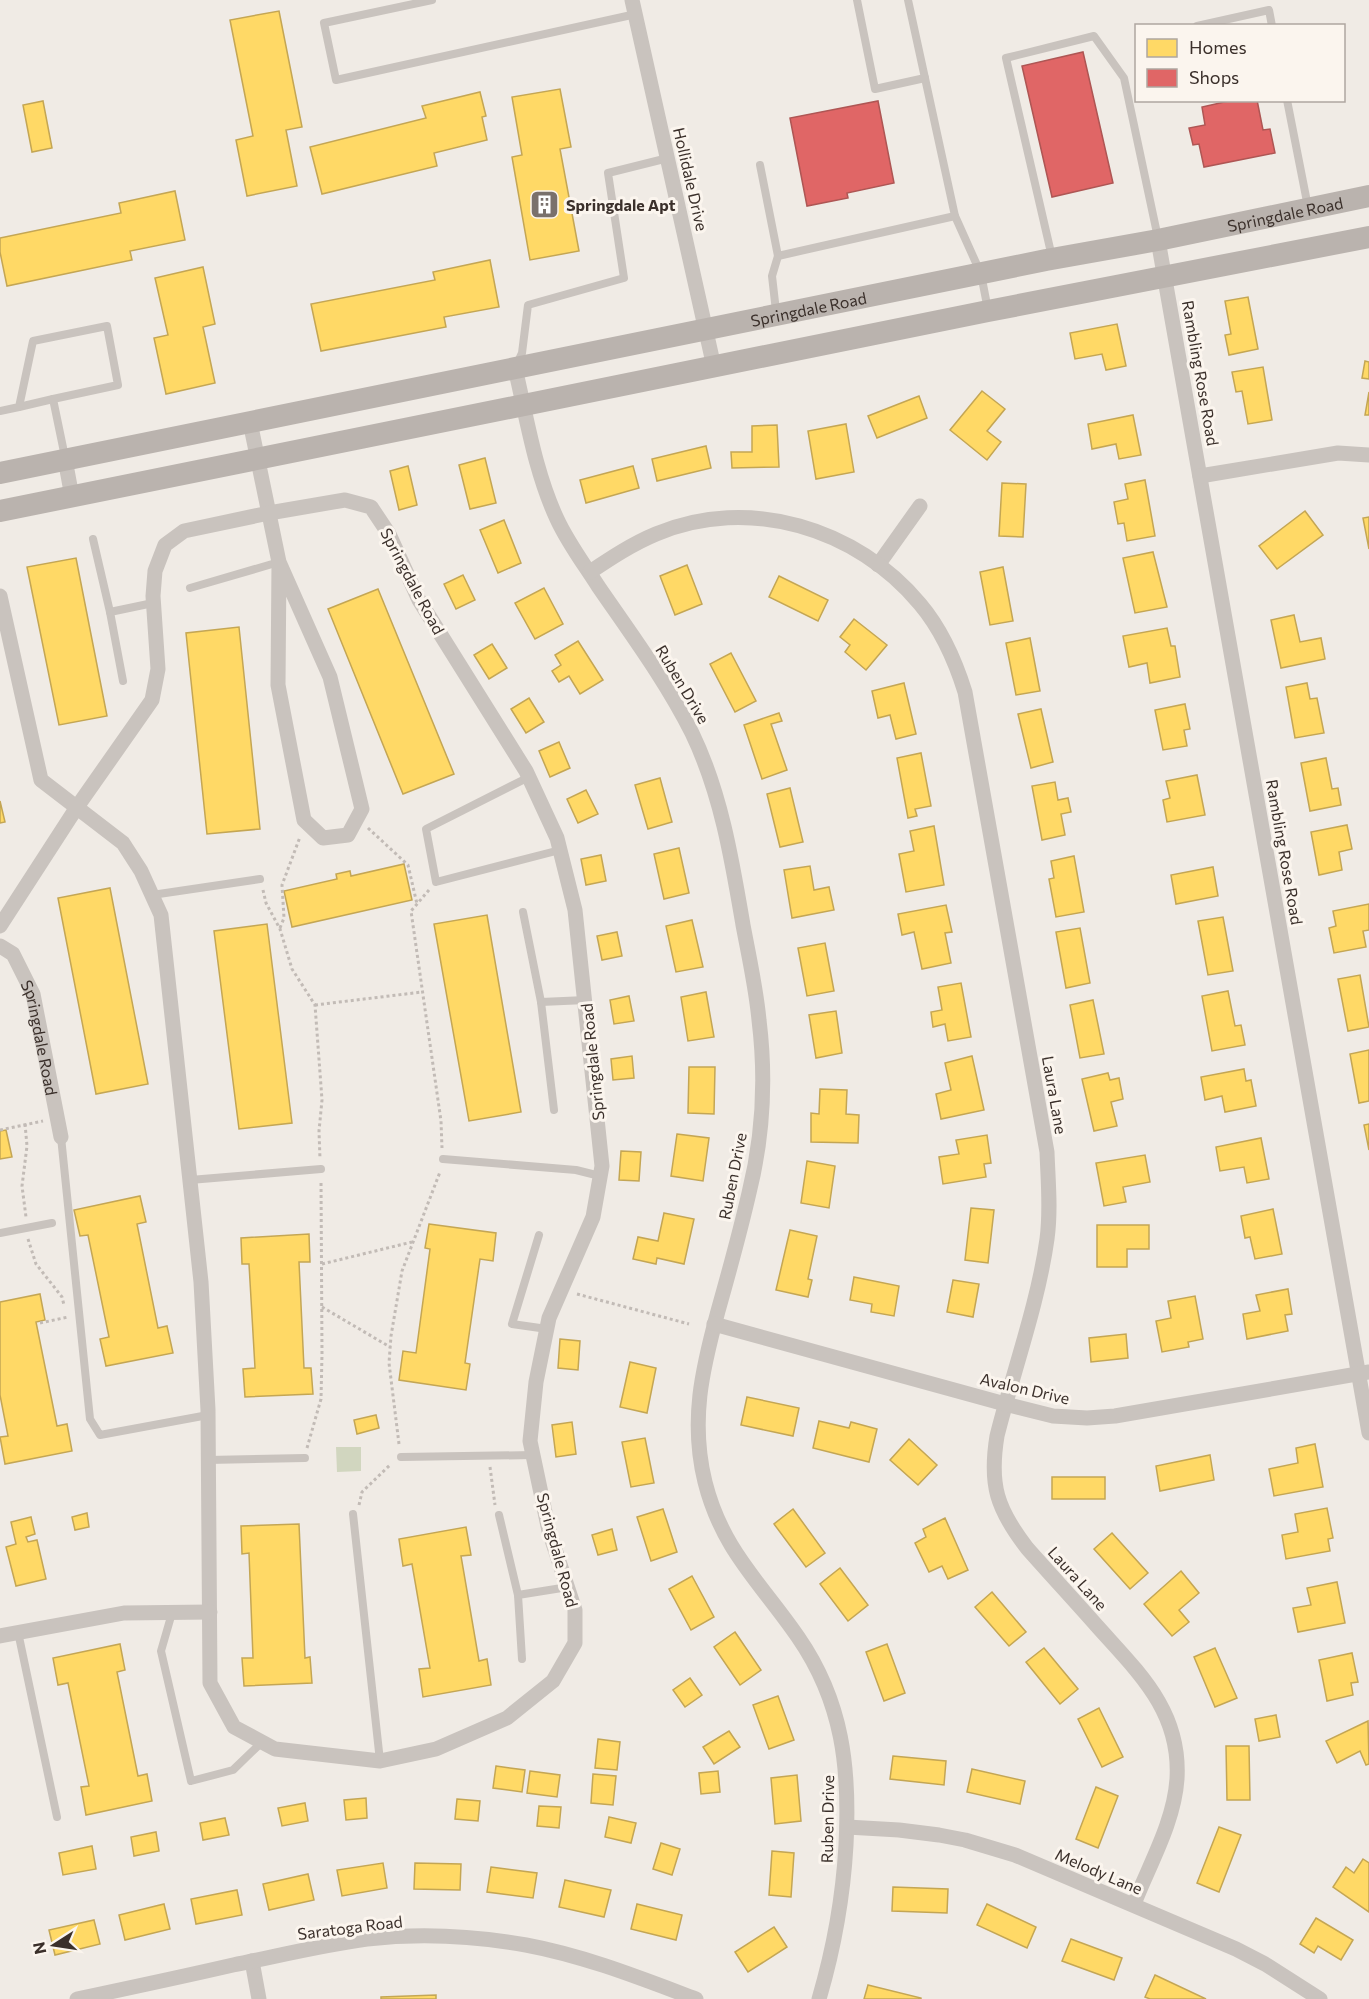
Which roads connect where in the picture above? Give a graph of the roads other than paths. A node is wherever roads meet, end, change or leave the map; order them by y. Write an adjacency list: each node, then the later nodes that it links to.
1 (432, 0): 4 (lane)
2 (857, 0): 7 (lane)
3 (908, 0): 7 (lane)
4 (634, 7): 9 (street, Hollidale Drive)
5 (1206, 24): 6 (lane)
6 (1272, 24)
7 (925, 78): 13 (lane)
8 (1287, 102): 12 (lane)
9 (668, 158): 22 (street, Hollidale Drive); 24 (lane)
10 (760, 165): 16 (lane)
11 (1369, 196): 12 (street, Springdale Road)
12 (1308, 209): 15 (street, Springdale Road)
13 (955, 216): 16 (lane); 18 (lane)
14 (1369, 237): 19 (street)
15 (1158, 240): 17 (street, Springdale Road); 17 (lane); 19 (street, Rambling Rose Road)
16 (778, 256): 21 (lane)
17 (1052, 259): 18 (street, Springdale Road)
18 (981, 274): 20 (lane); 21 (street, Springdale Road)
19 (1166, 277): 20 (street); 34 (street, Rambling Rose Road)
20 (988, 311): 23 (street)
21 (776, 316): 22 (street, Springdale Road)
22 (706, 330): 23 (street, Hollidale Drive); 24 (street, Springdale Road)
23 (714, 366): 26 (street)
24 (515, 368): 26 (street, Ruben Drive); 29 (street, Springdale Road)
25 (53, 399): 27 (lane); 27 (lane); 31 (lane)
26 (524, 405): 32 (street); 42 (street, Ruben Drive)
27 (19, 407): 28 (lane)
28 (0, 411)
29 (250, 422): 31 (street, Springdale Road); 32 (street)
30 (1369, 455): 34 (street)
31 (65, 459): 33 (street, Springdale Road); 35 (street)
32 (258, 459): 35 (street); 38 (street)
33 (0, 473)
34 (1200, 476): 69 (street, Rambling Rose Road)
35 (72, 497): 37 (street)
36 (920, 506): 41 (street)
37 (0, 511)
38 (269, 513): 40 (street); 45 (street, Springdale Road); 48 (street, Springdale Road)
39 (93, 539): 46 (lane)
40 (279, 562): 40 (street); 43 (lane)
41 (878, 565): 42 (street, Laura Lane); 70 (street, Laura Lane)
42 (590, 572): 67 (street, Ruben Drive)
43 (190, 588)
44 (0, 596): 49 (street, Springdale Road)
45 (153, 603): 46 (lane); 49 (street, Springdale Road)
46 (110, 612): 47 (lane)
47 (123, 681)
48 (529, 777): 50 (street, Springdale Road); 50 (lane)
49 (77, 807): 52 (street, Springdale Road); 54 (street, Springdale Road)
50 (560, 850): 56 (street, Springdale Road)
51 (260, 879): 52 (lane)
52 (152, 895): 63 (street, Springdale Road)
53 (523, 912): 57 (lane)
54 (0, 926)
55 (0, 946): 59 (street, Springdale Road)
56 (585, 1000): 57 (lane); 62 (street, Springdale Road)
57 (541, 1002): 58 (lane)
58 (554, 1110)
59 (61, 1137): 71 (lane)
60 (443, 1159): 62 (lane)
61 (321, 1169): 63 (lane)
62 (600, 1176): 68 (street, Springdale Road)
63 (190, 1180): 71 (street, Springdale Road)
64 (52, 1223): 65 (lane)
65 (0, 1233)
66 (539, 1235): 68 (lane)
67 (714, 1324): 70 (street, Avalon Drive); 89 (street, Ruben Drive)
68 (547, 1329): 73 (street, Springdale Road)
69 (1364, 1372): 70 (street, Avalon Drive); 72 (street, Rambling Rose Road)
70 (1005, 1404): 90 (street, Laura Lane)
71 (208, 1415): 76 (street, Springdale Road)
72 (1369, 1433)
73 (533, 1455): 74 (lane); 79 (street, Springdale Road)
74 (401, 1456)
75 (305, 1458): 76 (lane)
76 (208, 1460): 81 (street, Springdale Road)
77 (354, 1514): 87 (lane)
78 (499, 1515): 80 (lane)
79 (568, 1587): 80 (lane); 87 (street, Springdale Road)
80 (518, 1595): 85 (lane)
81 (210, 1612): 82 (street); 86 (street, Springdale Road)
82 (171, 1613): 83 (street); 86 (lane)
83 (18, 1632): 84 (street); 88 (lane)
84 (0, 1636)
85 (522, 1659)
86 (262, 1743): 87 (street, Springdale Road)
87 (380, 1761)
88 (57, 1817)
89 (847, 1827): 90 (street, Melody Lane); 95 (street, Ruben Drive)
90 (1134, 1904): 96 (street, Melody Lane)
91 (252, 1961): 92 (street, Saratoga Road); 93 (street); 94 (street, Saratoga Road)
92 (77, 1999)
93 (259, 1999)
94 (696, 1999)
95 (819, 1999)
96 (1320, 1999)

